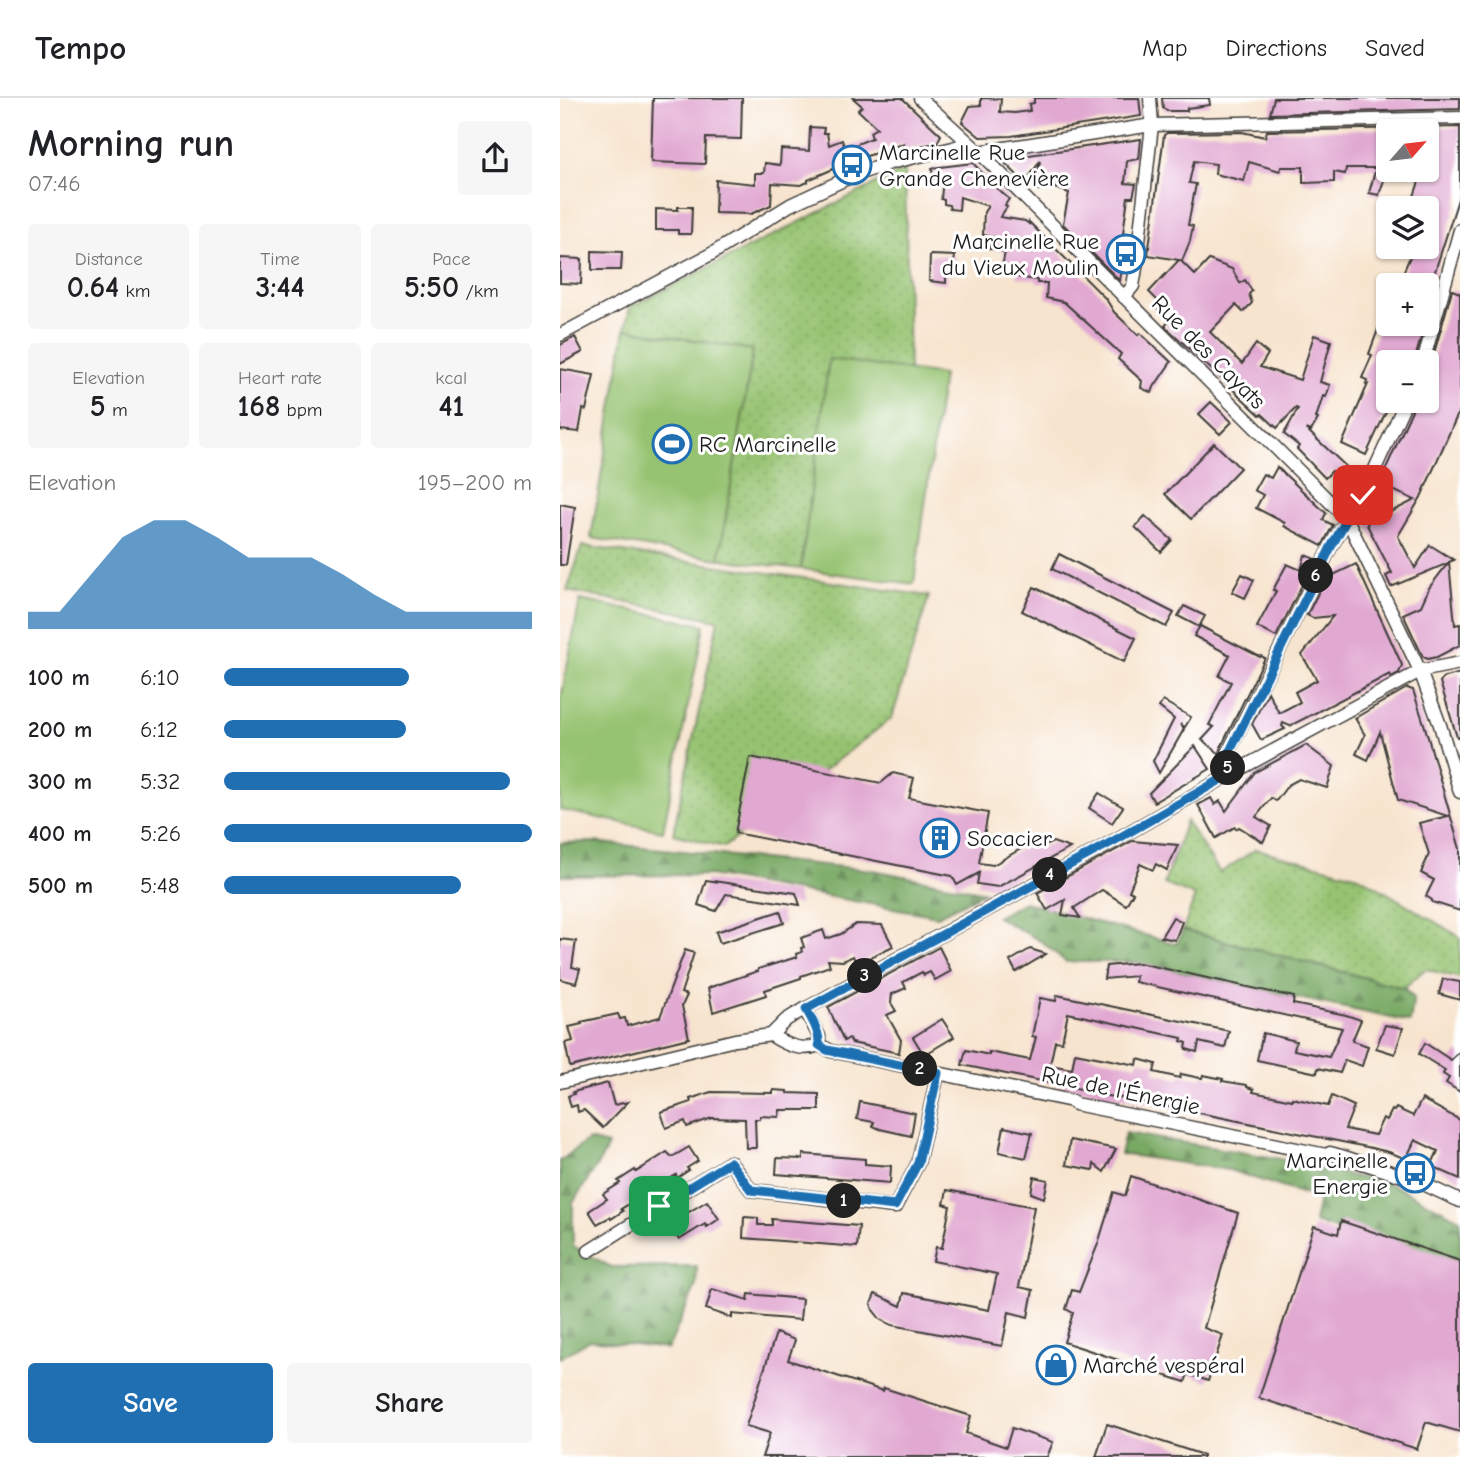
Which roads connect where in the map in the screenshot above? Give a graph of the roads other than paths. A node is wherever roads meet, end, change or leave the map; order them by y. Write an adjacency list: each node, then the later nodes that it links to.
1 (920, 98): 5 (street, Rue des Cayats)
2 (1150, 98): 4 (street)
3 (1460, 118): 4 (street)
4 (1152, 125): 6 (street); 8 (street)
5 (968, 143): 6 (street, Rue des Cayats); 9 (street)
6 (979, 152): 8 (street, Rue des Cayats)
7 (1460, 230): 10 (street)
8 (1124, 297): 12 (street, Rue des Cayats)
9 (560, 335)
10 (1426, 350)
11 (1401, 413): 12 (street)
12 (1347, 519): 14 (street, Rue des Cayats); 15 (street)
13 (1460, 663): 14 (street)
14 (1420, 671): 15 (street); 16 (street, Rue des Cayats)
15 (1227, 776): 17 (street)
16 (1460, 792)
17 (806, 1009): 18 (street); 19 (street)
18 (771, 1035): 19 (street, Rue de l'Énergie); 21 (street)
19 (819, 1045): 20 (street, Rue de l'Énergie)
20 (938, 1073): 22 (street, Rue de l'Énergie); 23 (street)
21 (560, 1082)
22 (1460, 1201)
23 (589, 1251)

